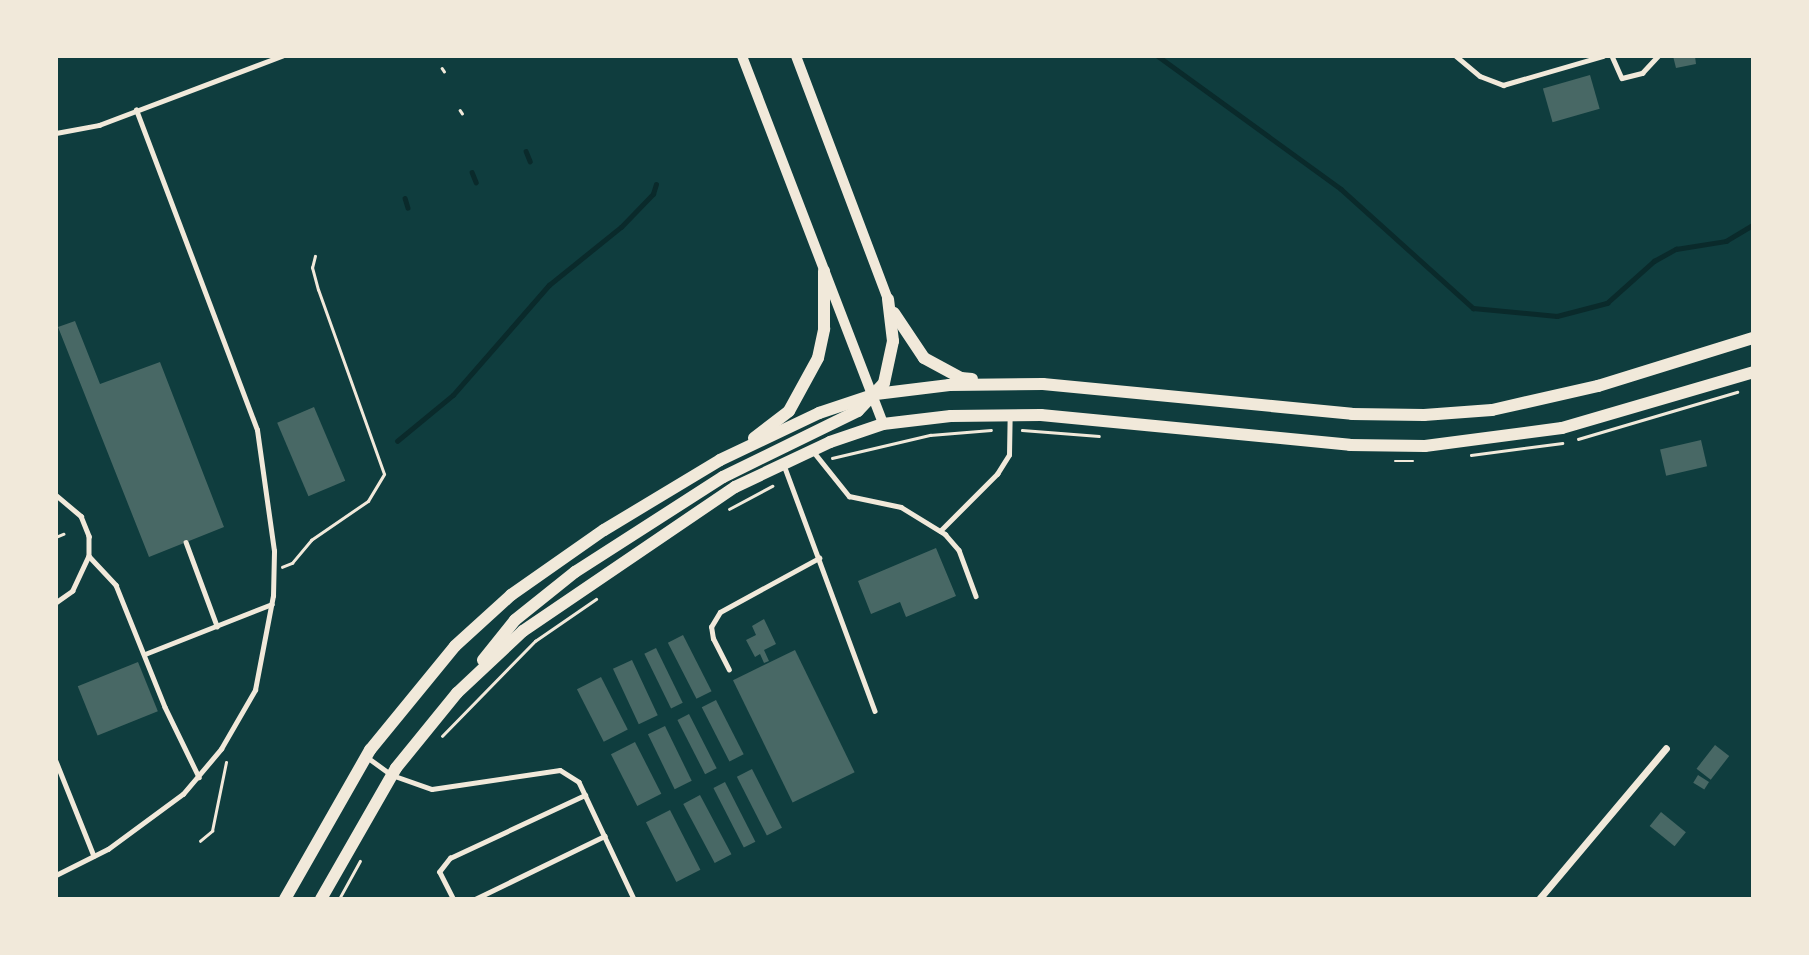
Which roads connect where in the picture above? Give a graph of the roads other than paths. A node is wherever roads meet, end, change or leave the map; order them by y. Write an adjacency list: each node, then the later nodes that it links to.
1 (282, 56): 8 (lane)
2 (742, 56): 10 (street)
3 (796, 56): 11 (street)
4 (1456, 56): 5 (lane)
5 (1603, 56)
6 (1612, 56): 7 (lane)
7 (1658, 56)
8 (136, 110): 9 (lane); 28 (lane)
9 (56, 133)
10 (824, 271): 15 (street); 19 (main road)
11 (888, 299): 14 (main road); 15 (main road)
12 (1753, 338): 14 (main road)
13 (1753, 372): 16 (main road)
14 (1043, 384): 15 (main road)
15 (872, 394): 17 (street); 19 (main road); 32 (main road)
16 (1010, 415): 17 (main road); 22 (lane)
17 (883, 424): 18 (main road)
18 (813, 450): 20 (main road); 22 (lane)
19 (732, 455): 35 (main road)
20 (783, 464): 25 (lane); 32 (main road)
21 (56, 495): 24 (lane)
22 (940, 531): 26 (lane)
23 (186, 542): 29 (lane)
24 (89, 556): 27 (lane); 30 (lane)
25 (818, 558): 31 (lane); 33 (lane)
26 (976, 596)
27 (56, 603)
28 (272, 604): 29 (lane); 38 (lane)
29 (217, 626): 30 (lane)
30 (145, 654): 38 (lane)
31 (729, 670)
32 (457, 693): 37 (main road)
33 (875, 711)
34 (1667, 748): 48 (street)
35 (366, 757): 37 (lane); 43 (main road)
36 (56, 761): 41 (lane)
37 (392, 775): 39 (lane); 44 (main road)
38 (199, 777): 41 (lane)
39 (585, 795): 40 (lane); 45 (lane)
40 (604, 836): 46 (lane); 47 (lane)
41 (94, 856): 42 (lane)
42 (56, 875)
43 (285, 899)
44 (321, 899)
45 (453, 899)
46 (475, 899)
47 (634, 899)
48 (1539, 899)

